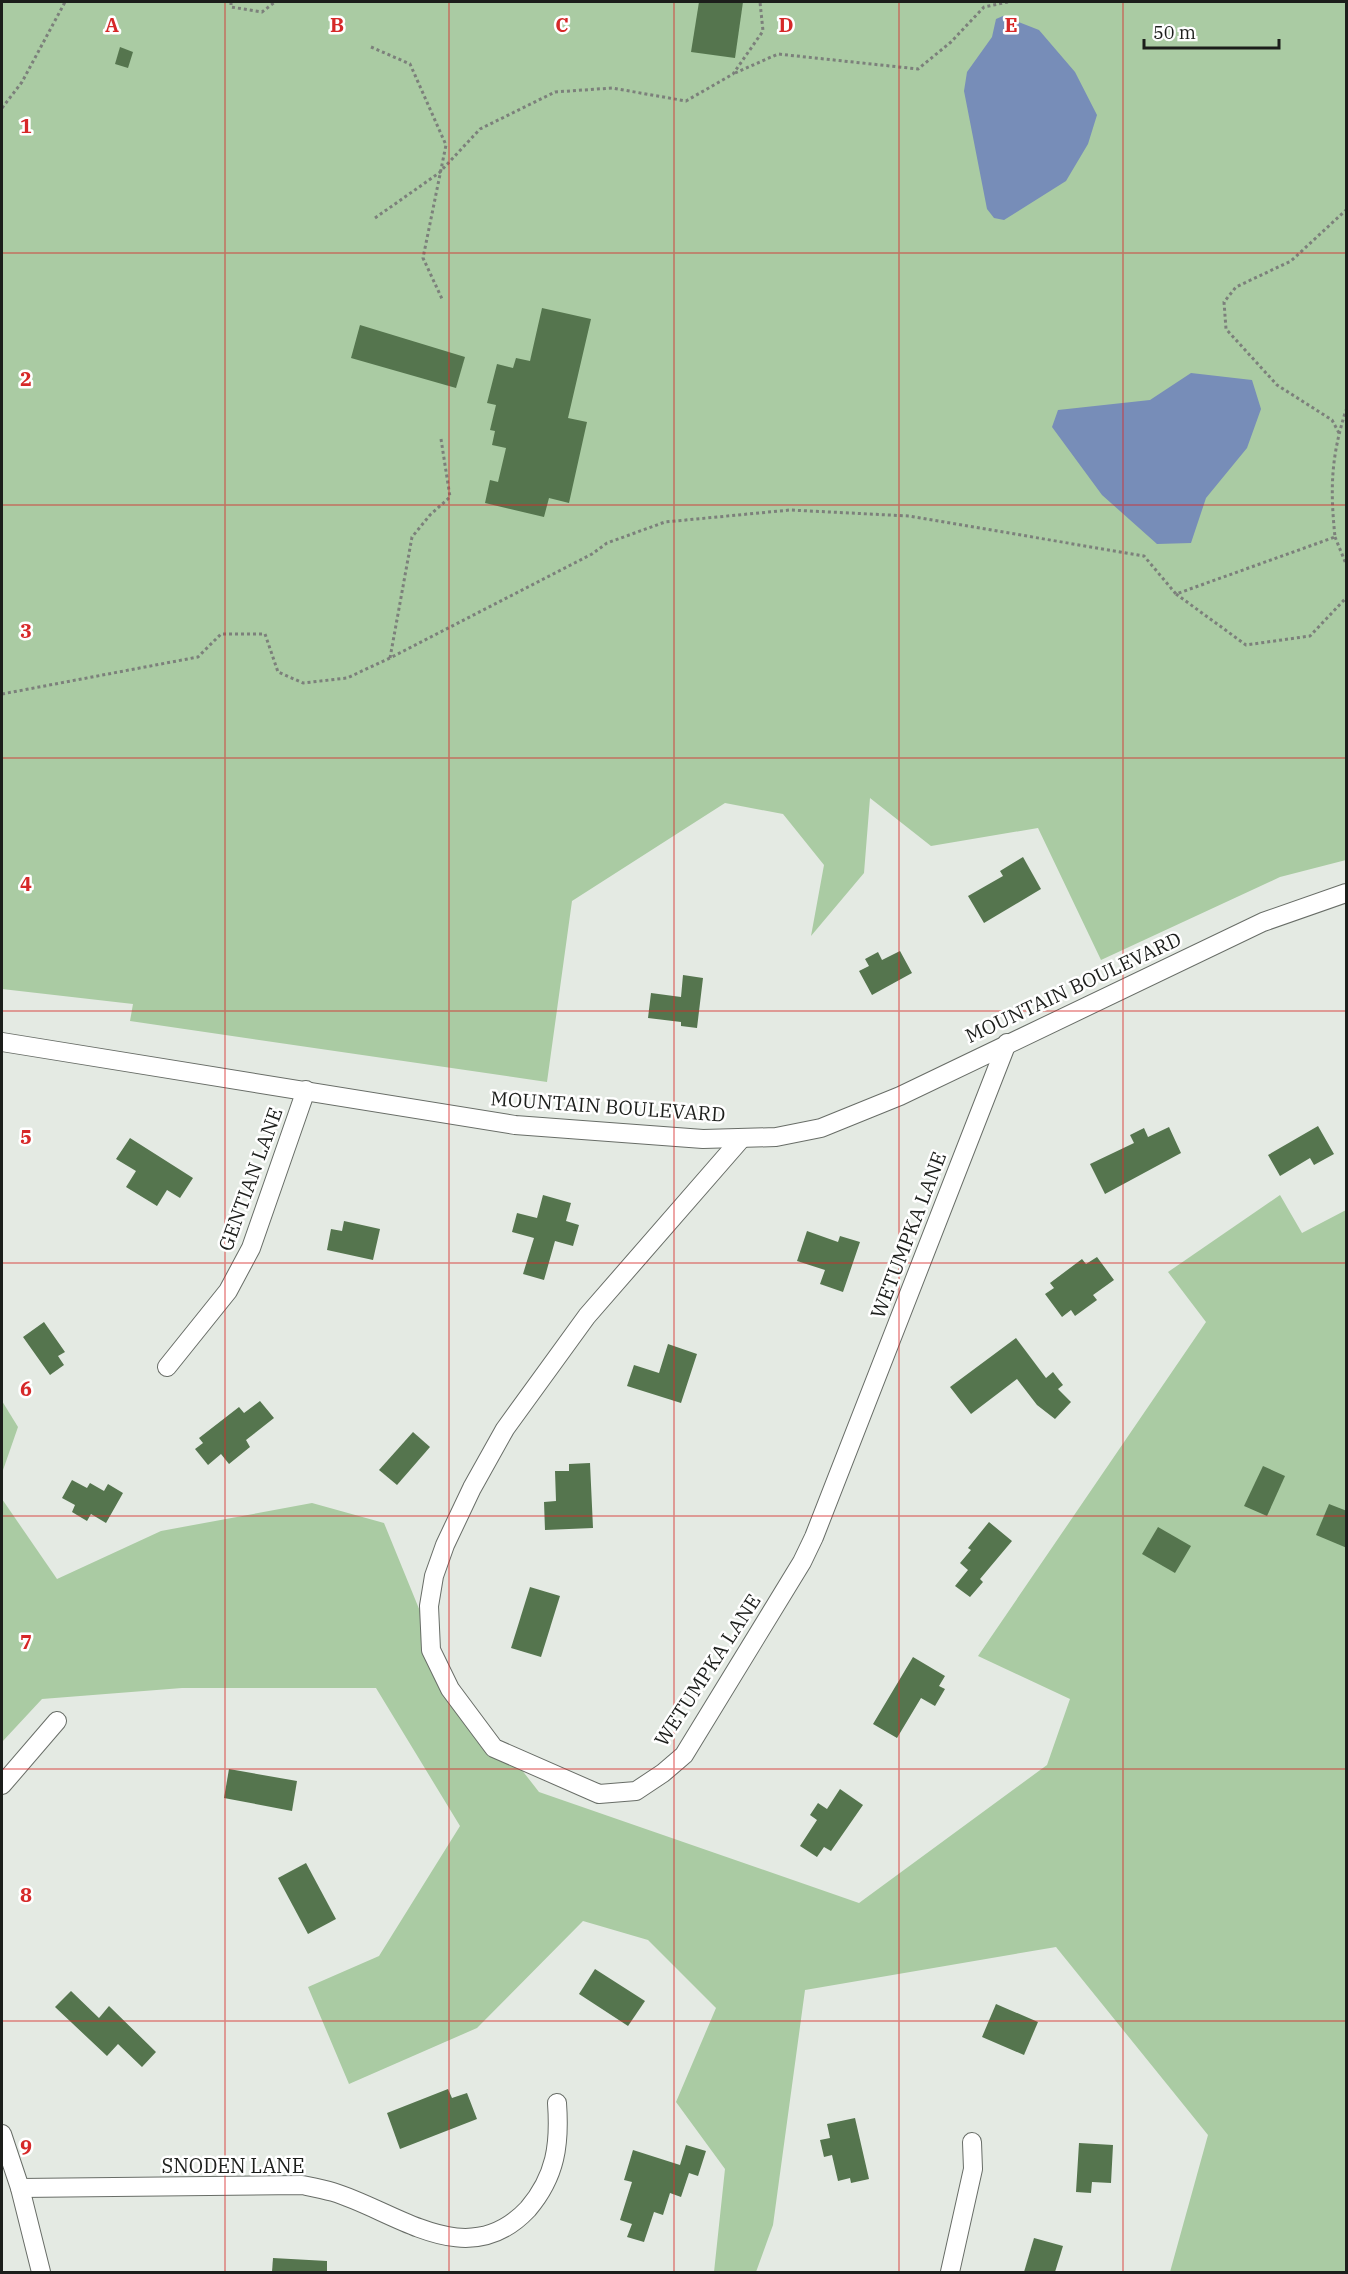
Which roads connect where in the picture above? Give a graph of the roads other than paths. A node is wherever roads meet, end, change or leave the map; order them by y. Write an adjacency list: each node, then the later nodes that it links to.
1 (1347, 893): 3 (street, MOUNTAIN BOULEVARD)
2 (2, 1042): 4 (street, MOUNTAIN BOULEVARD)
3 (1007, 1042): 5 (street, MOUNTAIN BOULEVARD); 5 (street, WETUMPKA LANE)
4 (306, 1090): 5 (street, MOUNTAIN BOULEVARD); 6 (street, GENTIAN LANE)
5 (742, 1138)
6 (167, 1367)
7 (57, 1721): 8 (street)
8 (2, 1785)
9 (557, 2103): 12 (street, SNODEN LANE)
10 (2, 2134): 12 (street)
11 (972, 2142): 14 (street)
12 (20, 2188): 13 (street)
13 (41, 2272)
14 (950, 2272)

